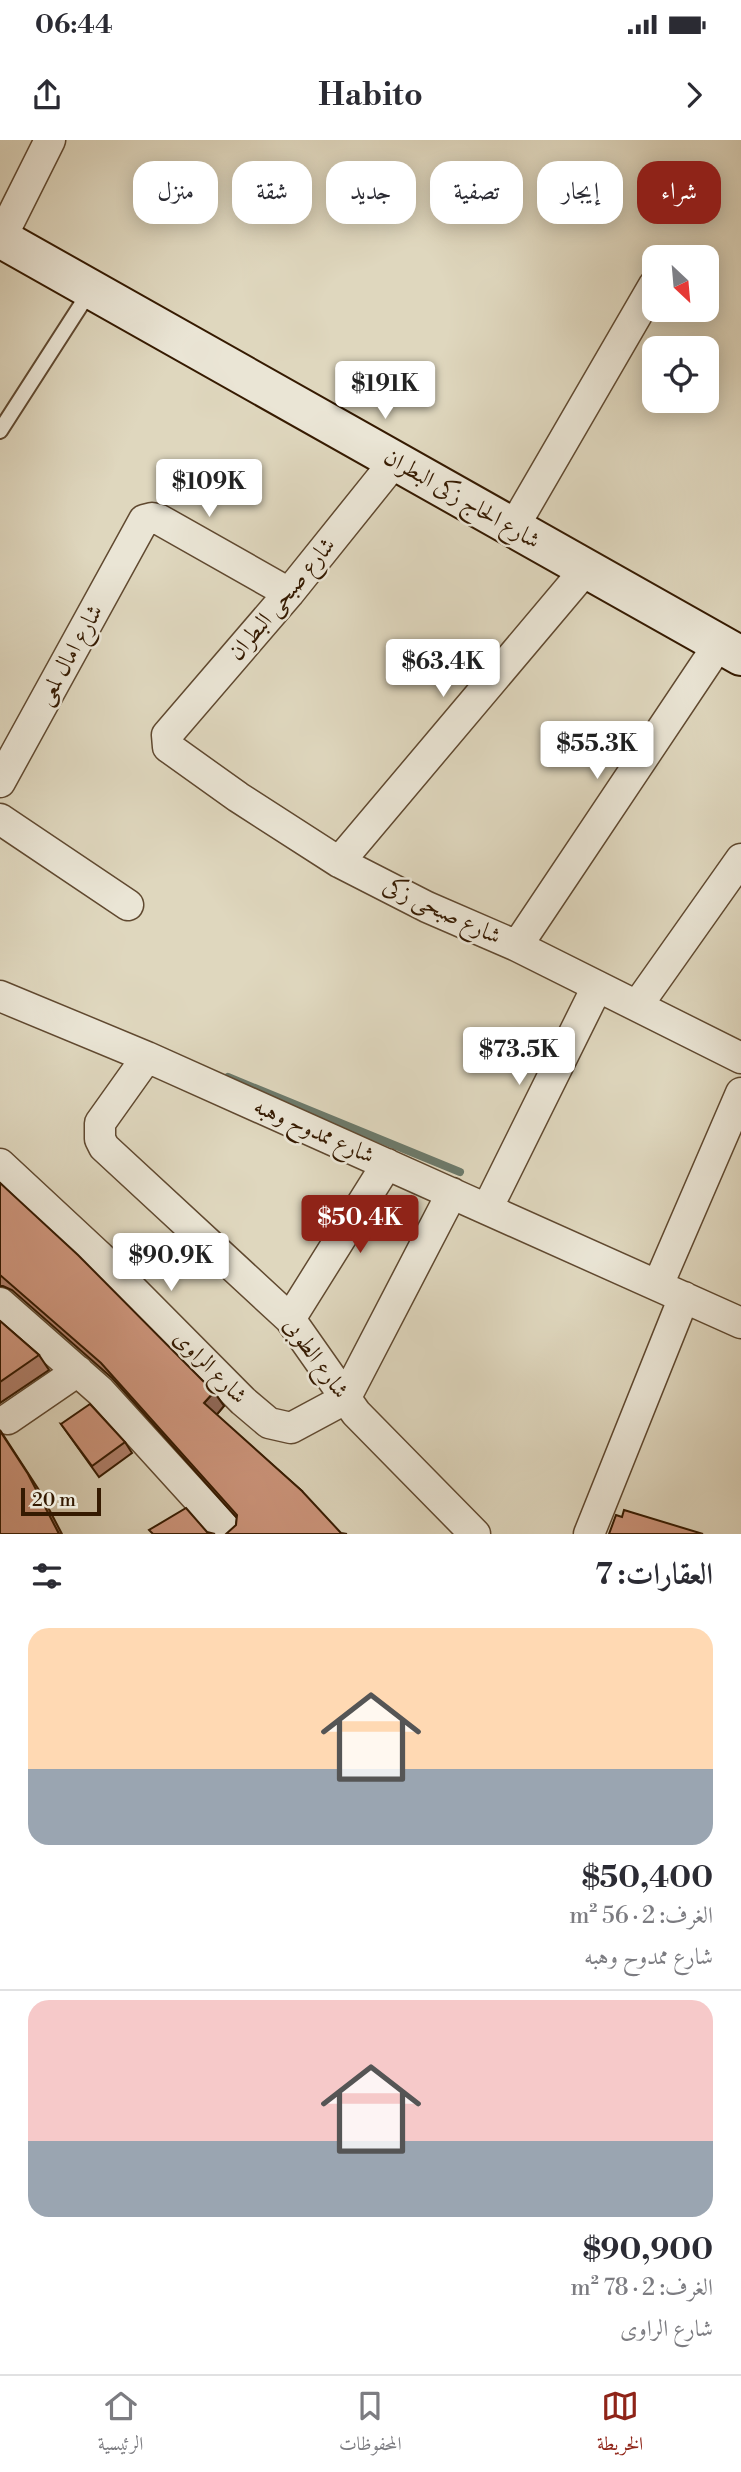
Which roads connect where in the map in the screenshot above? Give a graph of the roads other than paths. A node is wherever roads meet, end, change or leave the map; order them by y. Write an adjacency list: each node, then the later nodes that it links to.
1 (50, 140): 2 (street)
2 (0, 238): 3 (street, شارع الحاج زكى البطران)
3 (91, 289): 5 (lane); 6 (street, شارع الحاج زكى البطران)
4 (642, 306): 7 (street)
5 (0, 432)
6 (395, 461): 7 (street, شارع الحاج زكى البطران); 9 (street, شارع صبحى البطران)
7 (513, 528): 8 (street, شارع الحاج زكى البطران)
8 (586, 569): 10 (street, شارع الحاج زكى البطران); 15 (street)
9 (289, 593): 11 (street, شارع صبحى البطران); 12 (street, شارع امال لمعى)
10 (730, 650): 17 (street)
11 (167, 735): 15 (street, شارع صبحى زكى)
12 (0, 782)
13 (0, 819): 16 (street)
14 (741, 859): 20 (street)
15 (340, 862): 17 (street, شارع صبحى زكى)
16 (128, 905)
17 (517, 946): 18 (street, شارع صبحى زكى)
18 (597, 987): 20 (street, شارع صبحى زكى); 27 (street)
19 (1, 998): 21 (street, شارع ممدوح وهبه)
20 (637, 1006): 22 (street, شارع صبحى زكى)
21 (147, 1057): 25 (street, شارع ممدوح وهبه); 30 (street, شارع الطوبى)
22 (741, 1058)
23 (741, 1093): 28 (street)
24 (0, 1164): 33 (street, شارع الراوى)
25 (387, 1164): 26 (street, شارع ممدوح وهبه); 30 (street)
26 (452, 1193): 27 (street, شارع ممدوح وهبه); 33 (street)
27 (487, 1209): 28 (street, شارع ممدوح وهبه)
28 (671, 1291): 31 (street, شارع ممدوح وهبه); 37 (street)
29 (0, 1303): 32 (street)
30 (290, 1319): 33 (street, شارع الطوبى)
31 (741, 1322)
32 (78, 1371): 34 (street); 35 (street)
33 (345, 1399): 36 (street, شارع الطوبى)
34 (8, 1419)
35 (230, 1534)
36 (475, 1534)
37 (589, 1534)

